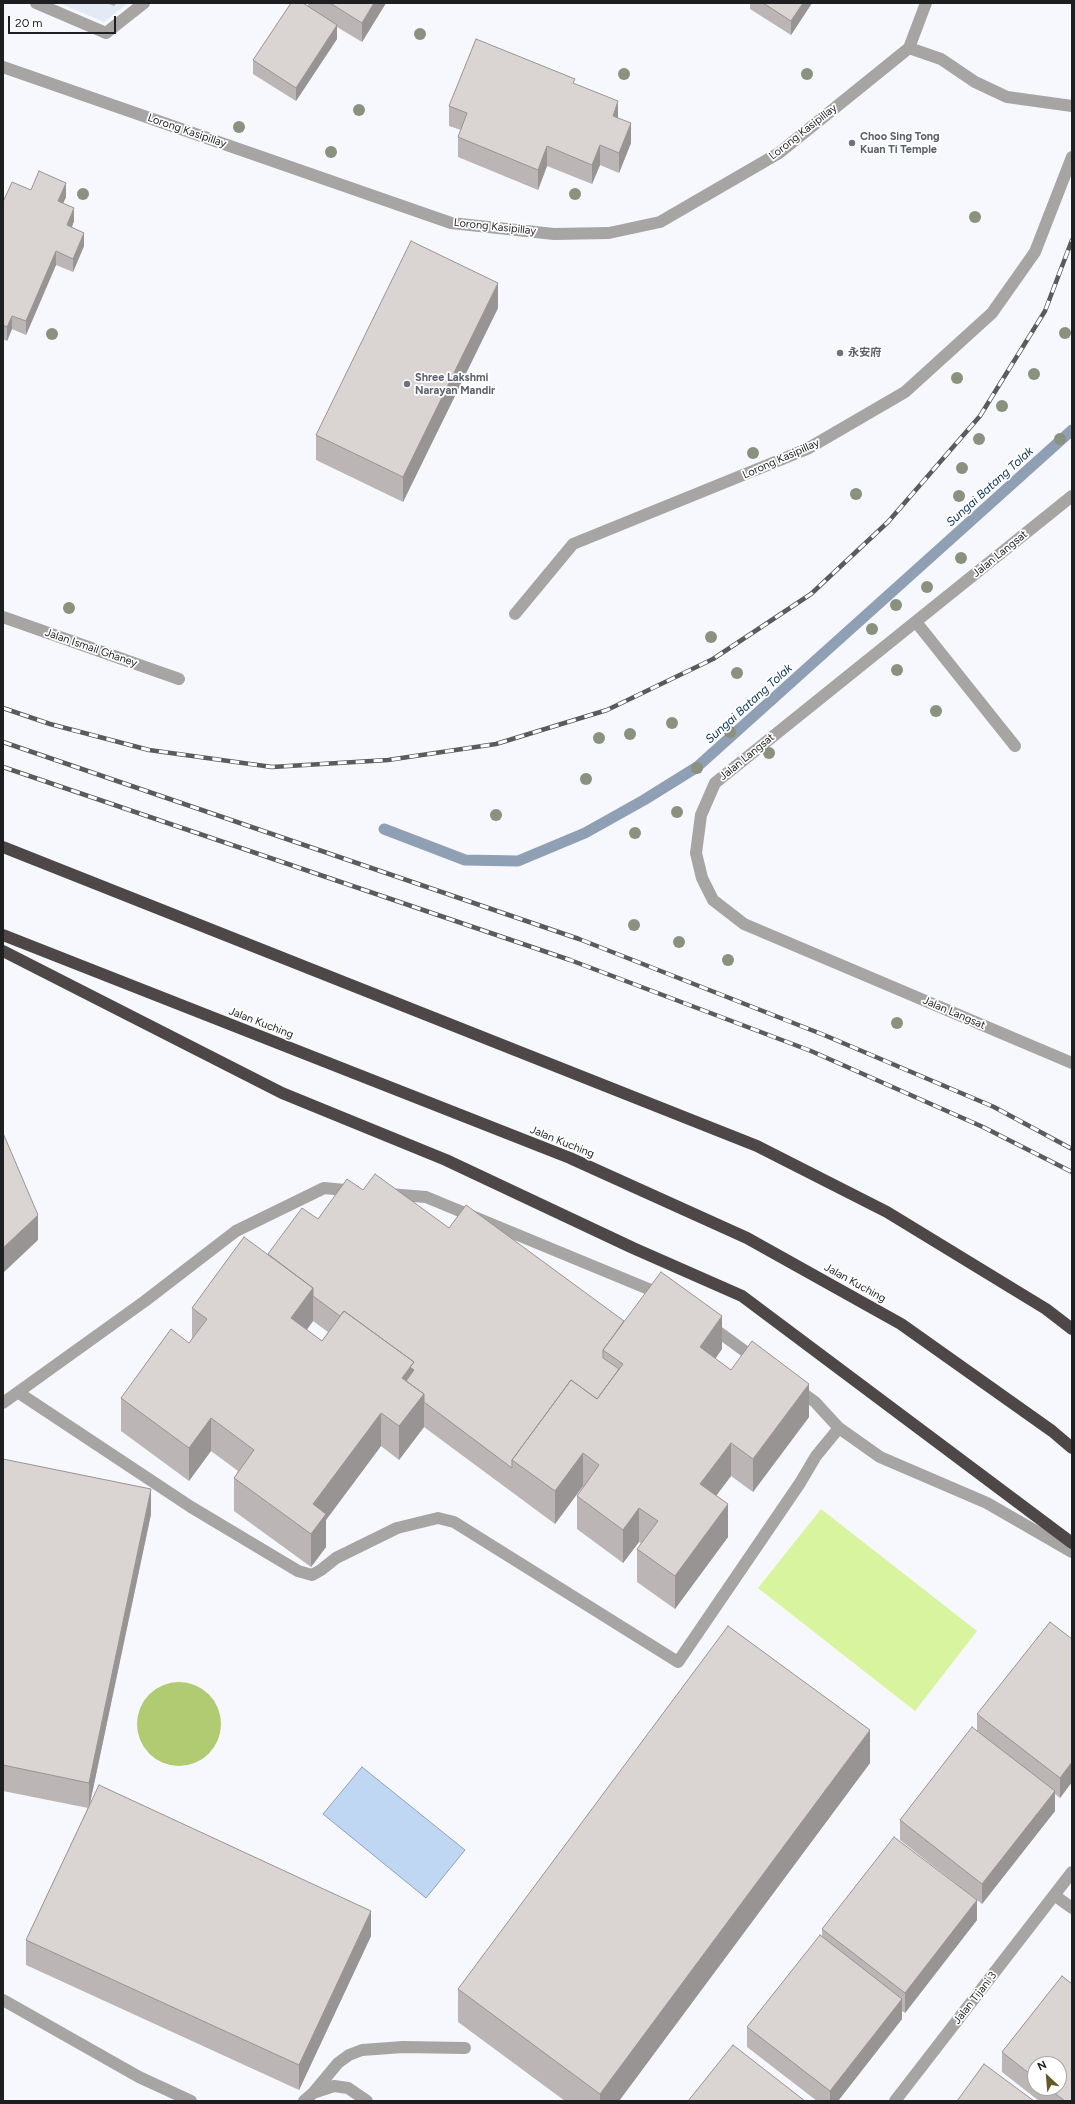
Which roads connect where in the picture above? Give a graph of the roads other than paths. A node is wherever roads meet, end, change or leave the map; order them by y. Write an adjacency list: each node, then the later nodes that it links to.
1 (36, 3): 2 (street)
2 (144, 3)
3 (926, 3): 4 (street)
4 (909, 48): 5 (street, Lorong Kasipillay); 6 (street)
5 (3, 67)
6 (1072, 106)
7 (1072, 158): 9 (street, Lorong Kasipillay)
8 (1072, 496): 11 (street, Jalan Langsat)
9 (515, 614)
10 (3, 617): 12 (street, Jalan Ismail Ghaney)
11 (916, 622): 13 (street); 17 (street, Jalan Langsat)
12 (179, 679)
13 (1014, 746)
14 (3, 847): 22 (highway)
15 (3, 936): 28 (highway, Jalan Kuching)
16 (3, 951): 29 (highway)
17 (1072, 1063)
18 (363, 1192): 25 (street)
19 (379, 1193): 20 (street)
20 (671, 1298)
21 (696, 1316): 23 (street)
22 (1072, 1329)
23 (765, 1366)
24 (784, 1379): 27 (street)
25 (19, 1393): 26 (street); 27 (street)
26 (3, 1403)
27 (839, 1428): 30 (street)
28 (1072, 1448)
29 (1072, 1543)
30 (1072, 1552)
31 (1072, 1872): 32 (street, Jalan Tijani 3)
32 (1054, 1895): 33 (street); 39 (street, Jalan Tijani 3)
33 (1072, 1908)
34 (3, 2000): 37 (street)
35 (466, 2048): 36 (street)
36 (309, 2097): 38 (street)
37 (191, 2101)
38 (367, 2101)
39 (895, 2101)

